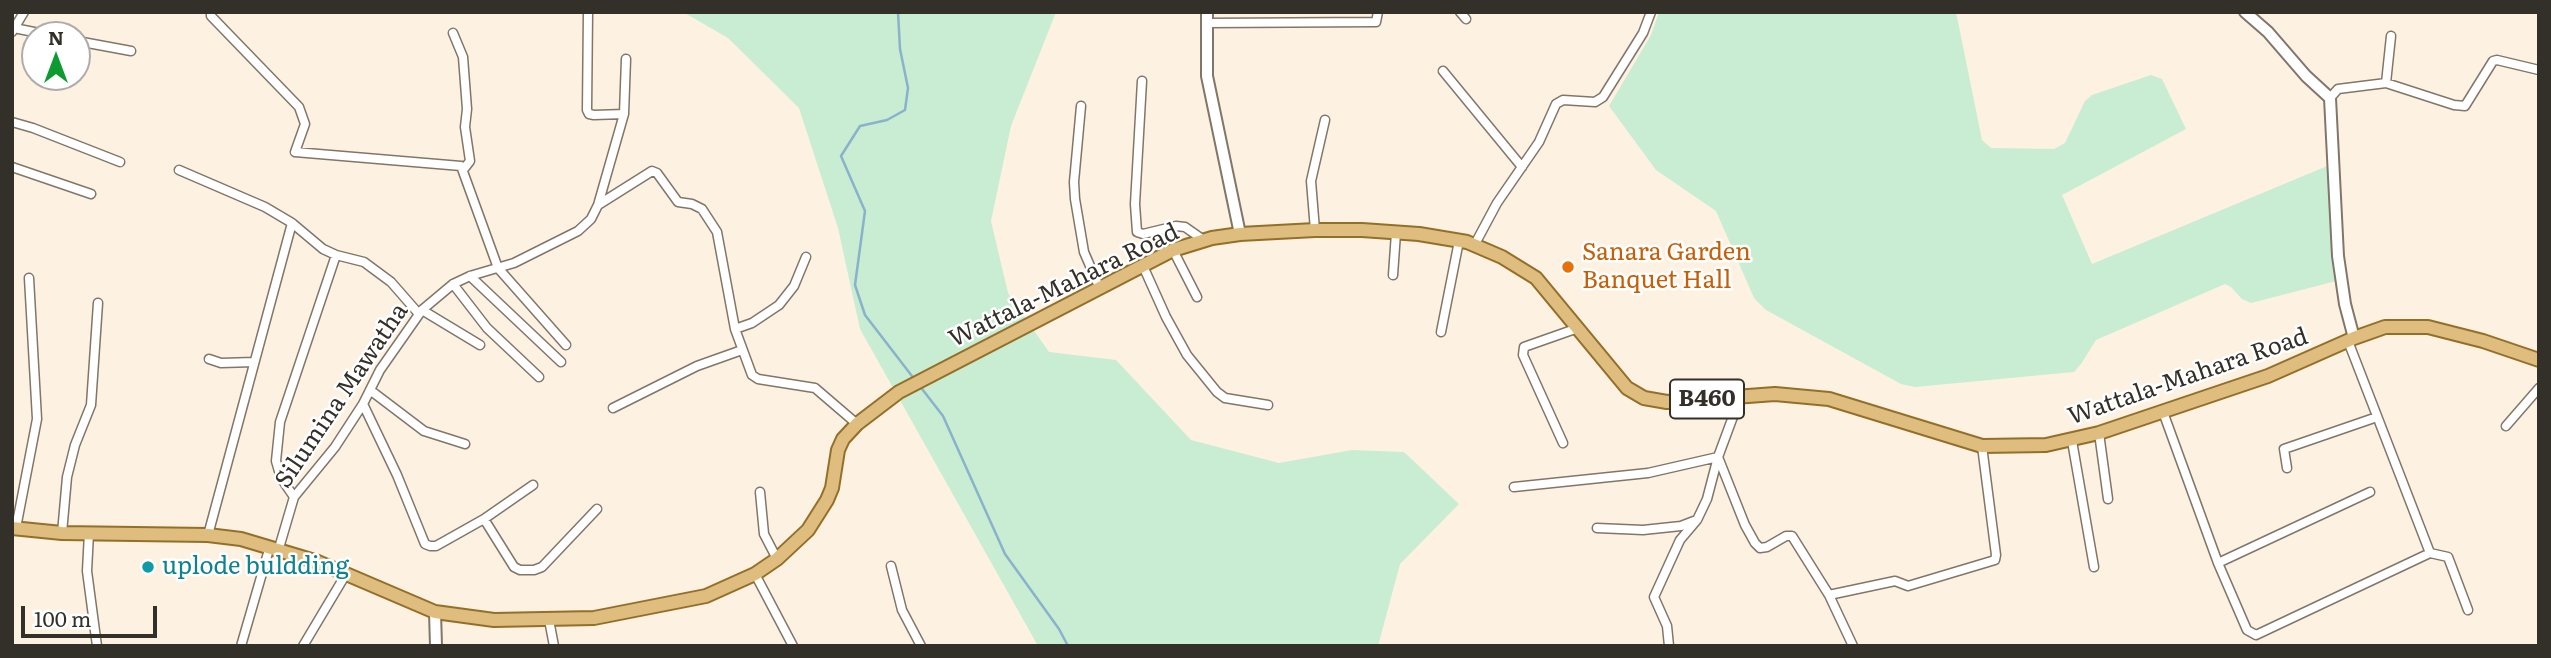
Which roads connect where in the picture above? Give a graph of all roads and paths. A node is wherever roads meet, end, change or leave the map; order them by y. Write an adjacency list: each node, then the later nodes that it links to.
1 (24, 12): 8 (street)
2 (211, 12): 27 (street)
3 (588, 12): 20 (street)
4 (1378, 12): 7 (street)
5 (1651, 12): 25 (street)
6 (2245, 12): 18 (street)
7 (1207, 18): 33 (street)
8 (13, 30)
9 (453, 33): 27 (street)
10 (2391, 36): 17 (street)
11 (91, 44): 12 (street)
12 (131, 51)
13 (626, 59): 20 (street)
14 (2539, 70): 17 (street)
15 (1443, 71): 25 (street)
16 (1142, 81): 35 (street)
17 (2386, 83): 18 (street)
18 (2330, 98): 53 (street)
19 (1081, 106): 46 (street)
20 (624, 114): 29 (street)
21 (1325, 120): 31 (street)
22 (12, 122): 23 (street)
23 (120, 162)
24 (12, 167): 28 (street)
25 (1522, 167): 36 (street)
26 (179, 170): 30 (street)
27 (463, 170): 41 (street)
28 (91, 194)
29 (598, 205): 41 (street, Silumina Mawatha); 51 (street, Silumina Mawatha)
30 (292, 223): 38 (street); 59 (street)
31 (1315, 230): 32 (main road, Wattala-Mahara Road / B460); 33 (main road, Wattala-Mahara Road / B460)
32 (1396, 233): 34 (main road, Wattala-Mahara Road / B460); 42 (street)
33 (1240, 234): 35 (main road, Wattala-Mahara Road / B460)
34 (1459, 241): 36 (main road, Wattala-Mahara Road / B460); 52 (street)
35 (1205, 242): 37 (main road, Wattala-Mahara Road / B460)
36 (1475, 244): 50 (main road, Wattala-Mahara Road / B460)
37 (1173, 250): 40 (main road, Wattala-Mahara Road / B460); 47 (street)
38 (336, 255): 49 (street); 83 (street)
39 (806, 257): 51 (street)
40 (1143, 266): 46 (main road, Wattala-Mahara Road / B460); 66 (street)
41 (498, 268): 43 (street, Silumina Mawatha); 55 (street)
42 (1393, 275)
43 (470, 276): 45 (street, Silumina Mawatha); 60 (street)
44 (29, 278): 88 (street)
45 (453, 284): 49 (street, Silumina Mawatha); 61 (street)
46 (1100, 289): 70 (main road, Wattala-Mahara Road / B460)
47 (1197, 297)
48 (98, 303): 90 (street)
49 (421, 312): 54 (street); 63 (street, Silumina Mawatha)
50 (1578, 328): 64 (main road, Wattala-Mahara Road / B460); 74 (street)
51 (735, 329): 56 (street, Silumina Mawatha)
52 (1441, 332)
53 (2351, 340): 58 (main road, Wattala-Mahara Road / B460); 68 (main road, Wattala-Mahara Road / B460); 69 (street)
54 (480, 345)
55 (566, 345)
56 (742, 351): 67 (street); 70 (street, Silumina Mawatha)
57 (209, 359): 59 (street)
58 (2539, 360)
59 (254, 362): 92 (street)
60 (561, 362)
61 (539, 377)
62 (2539, 388): 71 (street)
63 (370, 390): 65 (street, Silumina Mawatha); 75 (street)
64 (1741, 395): 76 (main road, Wattala-Mahara Road / B460); 77 (street)
65 (363, 404): 83 (street, Silumina Mawatha); 86 (street)
66 (1268, 405)
67 (613, 408)
68 (2163, 412): 72 (main road, Wattala-Mahara Road / B460); 96 (street)
69 (2377, 417): 78 (street); 94 (street)
70 (857, 424): 95 (main road, Wattala-Mahara Road / B460)
71 (2506, 426)
72 (2099, 433): 73 (main road, Wattala-Mahara Road / B460); 84 (street)
73 (2072, 441): 76 (main road, Wattala-Mahara Road / B460); 98 (street)
74 (1563, 443)
75 (465, 444)
76 (1982, 446): 101 (street)
77 (1718, 457): 80 (street); 87 (street); 101 (street)
78 (2287, 468)
79 (533, 485): 86 (street)
80 (1514, 487)
81 (760, 492): 95 (street)
82 (2370, 492): 96 (street)
83 (294, 497): 93 (street, Silumina Mawatha)
84 (2108, 499)
85 (597, 509): 86 (street)
86 (484, 519)
87 (1697, 520): 89 (street); 112 (street)
88 (14, 528): 90 (main road, Wattala-Mahara Road / B460)
89 (1597, 528)
90 (62, 533): 91 (main road, Wattala-Mahara Road / B460)
91 (89, 533): 92 (main road, Wattala-Mahara Road / B460); 105 (street)
92 (208, 535): 93 (main road, Wattala-Mahara Road / B460)
93 (274, 547): 99 (main road, Wattala-Mahara Road / B460); 106 (street, Silumina Mawatha)
94 (2430, 553): 96 (street); 102 (street)
95 (777, 559): 100 (main road, Wattala-Mahara Road / B460)
96 (2218, 563)
97 (891, 566): 111 (street)
98 (2094, 567)
99 (346, 574): 103 (main road, Wattala-Mahara Road / B460); 107 (street)
100 (755, 574): 104 (main road, Wattala-Mahara Road / B460); 110 (street)
101 (1829, 595): 113 (street)
102 (2468, 610)
103 (435, 612): 104 (main road, Wattala-Mahara Road / B460); 108 (street)
104 (549, 620): 109 (street)
105 (97, 646)
106 (241, 646)
107 (303, 646)
108 (436, 646)
109 (554, 646)
110 (793, 646)
111 (921, 646)
112 (1669, 646)
113 (1853, 646)

